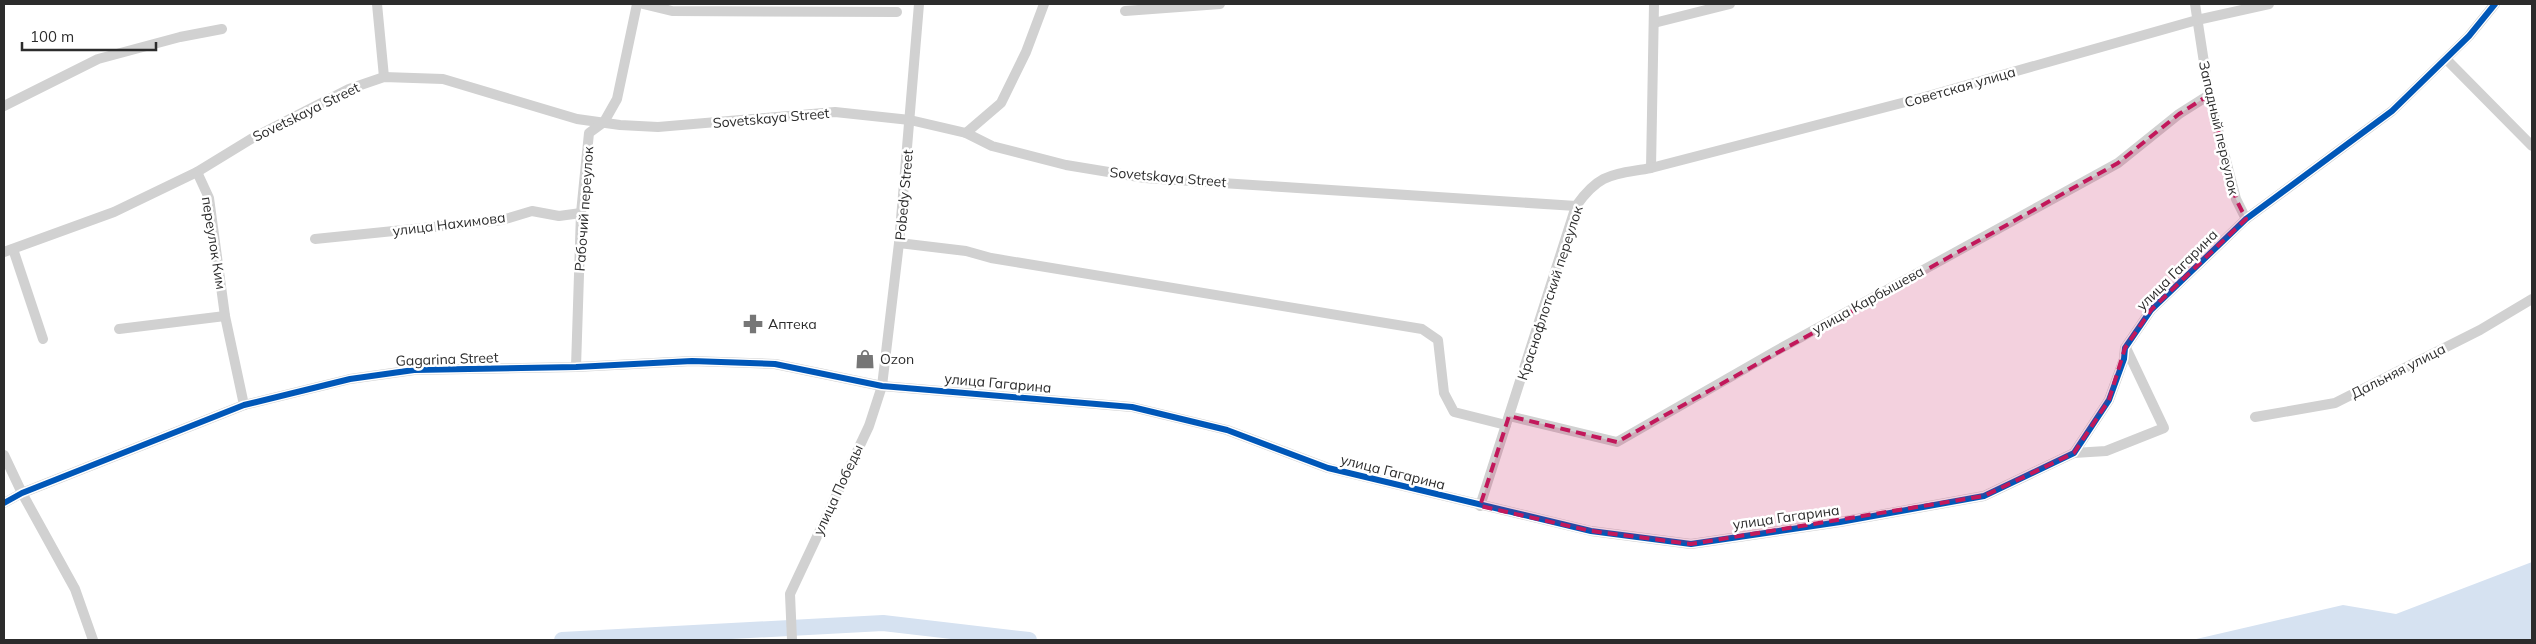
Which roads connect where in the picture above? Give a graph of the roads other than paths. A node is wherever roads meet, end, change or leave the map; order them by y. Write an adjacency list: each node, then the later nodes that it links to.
1 (377, 4): 19 (street)
2 (637, 4): 23 (street, Рабочий переулок)
3 (642, 4): 12 (street)
4 (919, 4): 22 (street, Pobedy Street)
5 (1044, 4): 24 (street)
6 (1220, 4): 13 (street)
7 (1654, 4): 16 (street)
8 (1730, 4): 16 (street)
9 (2195, 4): 15 (street, Западный переулок)
10 (2269, 4): 15 (street, Советская улица)
11 (2495, 4): 18 (street, улица Гагарина)
12 (798, 7): 14 (street)
13 (1125, 10)
14 (897, 12)
15 (2196, 20): 20 (street, Западный переулок); 26 (street, Советская улица)
16 (1654, 23): 26 (street)
17 (222, 29): 21 (street)
18 (2446, 59): 25 (street); 30 (street, улица Гагарина)
19 (384, 76): 23 (street, Sovetskaya Street); 27 (street, Sovetskaya Street)
20 (2209, 95): 30 (street, Западный переулок); 43 (street, улица Карбышева)
21 (4, 106)
22 (910, 120): 23 (street, Sovetskaya Street); 24 (street, Sovetskaya Street); 32 (street, Pobedy Street)
23 (604, 122): 29 (street, Рабочий переулок)
24 (966, 133): 28 (street, Sovetskaya Street)
25 (2532, 146)
26 (1651, 168): 28 (street, Краснофлотский переулок)
27 (198, 172): 33 (street, Sovetskaya Street); 35 (street, переулок Ким)
28 (1576, 206): 43 (street, Краснофлотский переулок)
29 (581, 213): 31 (street, улица Нахимова); 39 (street, Рабочий переулок)
30 (2246, 219): 38 (street, улица Гагарина)
31 (315, 239)
32 (899, 243): 40 (street, Pobedy Street); 43 (street, улица Карбышева)
33 (8, 251): 37 (street)
34 (2532, 299): 42 (street, Дальняя улица)
35 (224, 316): 36 (street); 41 (street, переулок Ким)
36 (119, 328)
37 (43, 339)
38 (2125, 348): 44 (street, улица Гагарина); 44 (street, улица Гагарина)
39 (576, 367): 40 (street, Gagarina Street); 41 (street, Gagarina Street)
40 (882, 386): 48 (street, улица Гагарина); 50 (street, улица Победы)
41 (244, 405): 46 (street, Gagarina Street)
42 (2255, 417)
43 (1508, 420): 48 (street, Краснофлотский переулок)
44 (2074, 453): 48 (street, улица Гагарина)
45 (4, 454): 46 (street)
46 (22, 493): 47 (street, Gagarina Street); 49 (street)
47 (4, 503)
48 (1480, 506)
49 (93, 640)
50 (792, 640)

